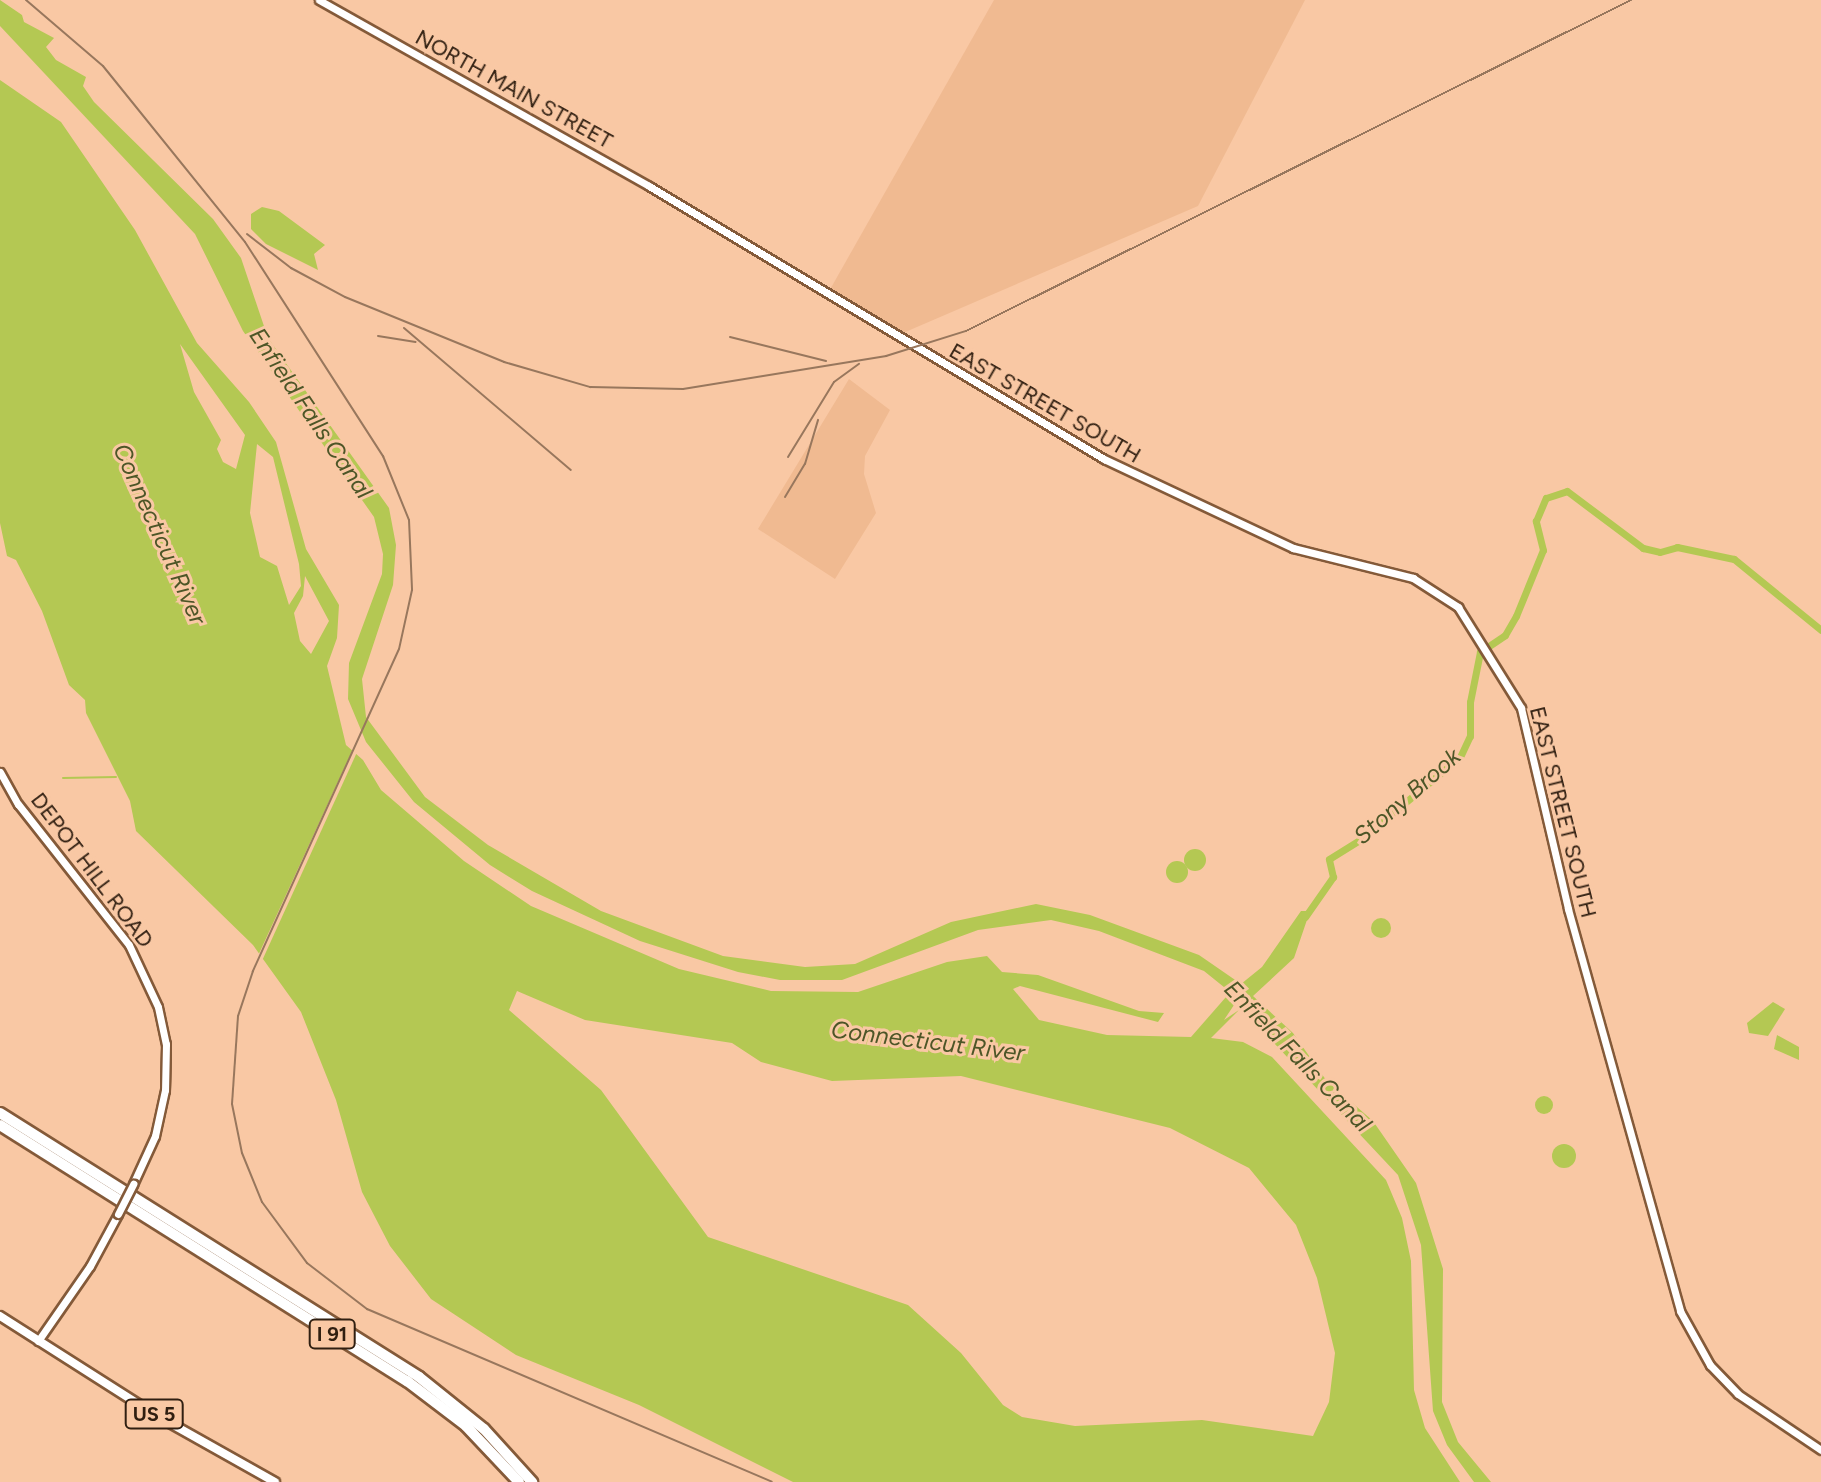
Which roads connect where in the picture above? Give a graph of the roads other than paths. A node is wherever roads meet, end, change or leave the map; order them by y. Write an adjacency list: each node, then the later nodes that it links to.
1 (319, 0): 2 (main road, NORTH MAIN STREET)
2 (649, 186): 8 (main road, EAST STREET SOUTH)
3 (0, 772): 7 (main road, DEPOT HILL ROAD, bridge)
4 (0, 1113): 11 (highway, I 91)
5 (0, 1125): 10 (highway, I 91)
6 (0, 1316): 7 (main road, US 5)
7 (38, 1341): 9 (main road, US 5)
8 (1821, 1450)
9 (275, 1482)
10 (519, 1482)
11 (532, 1482)

